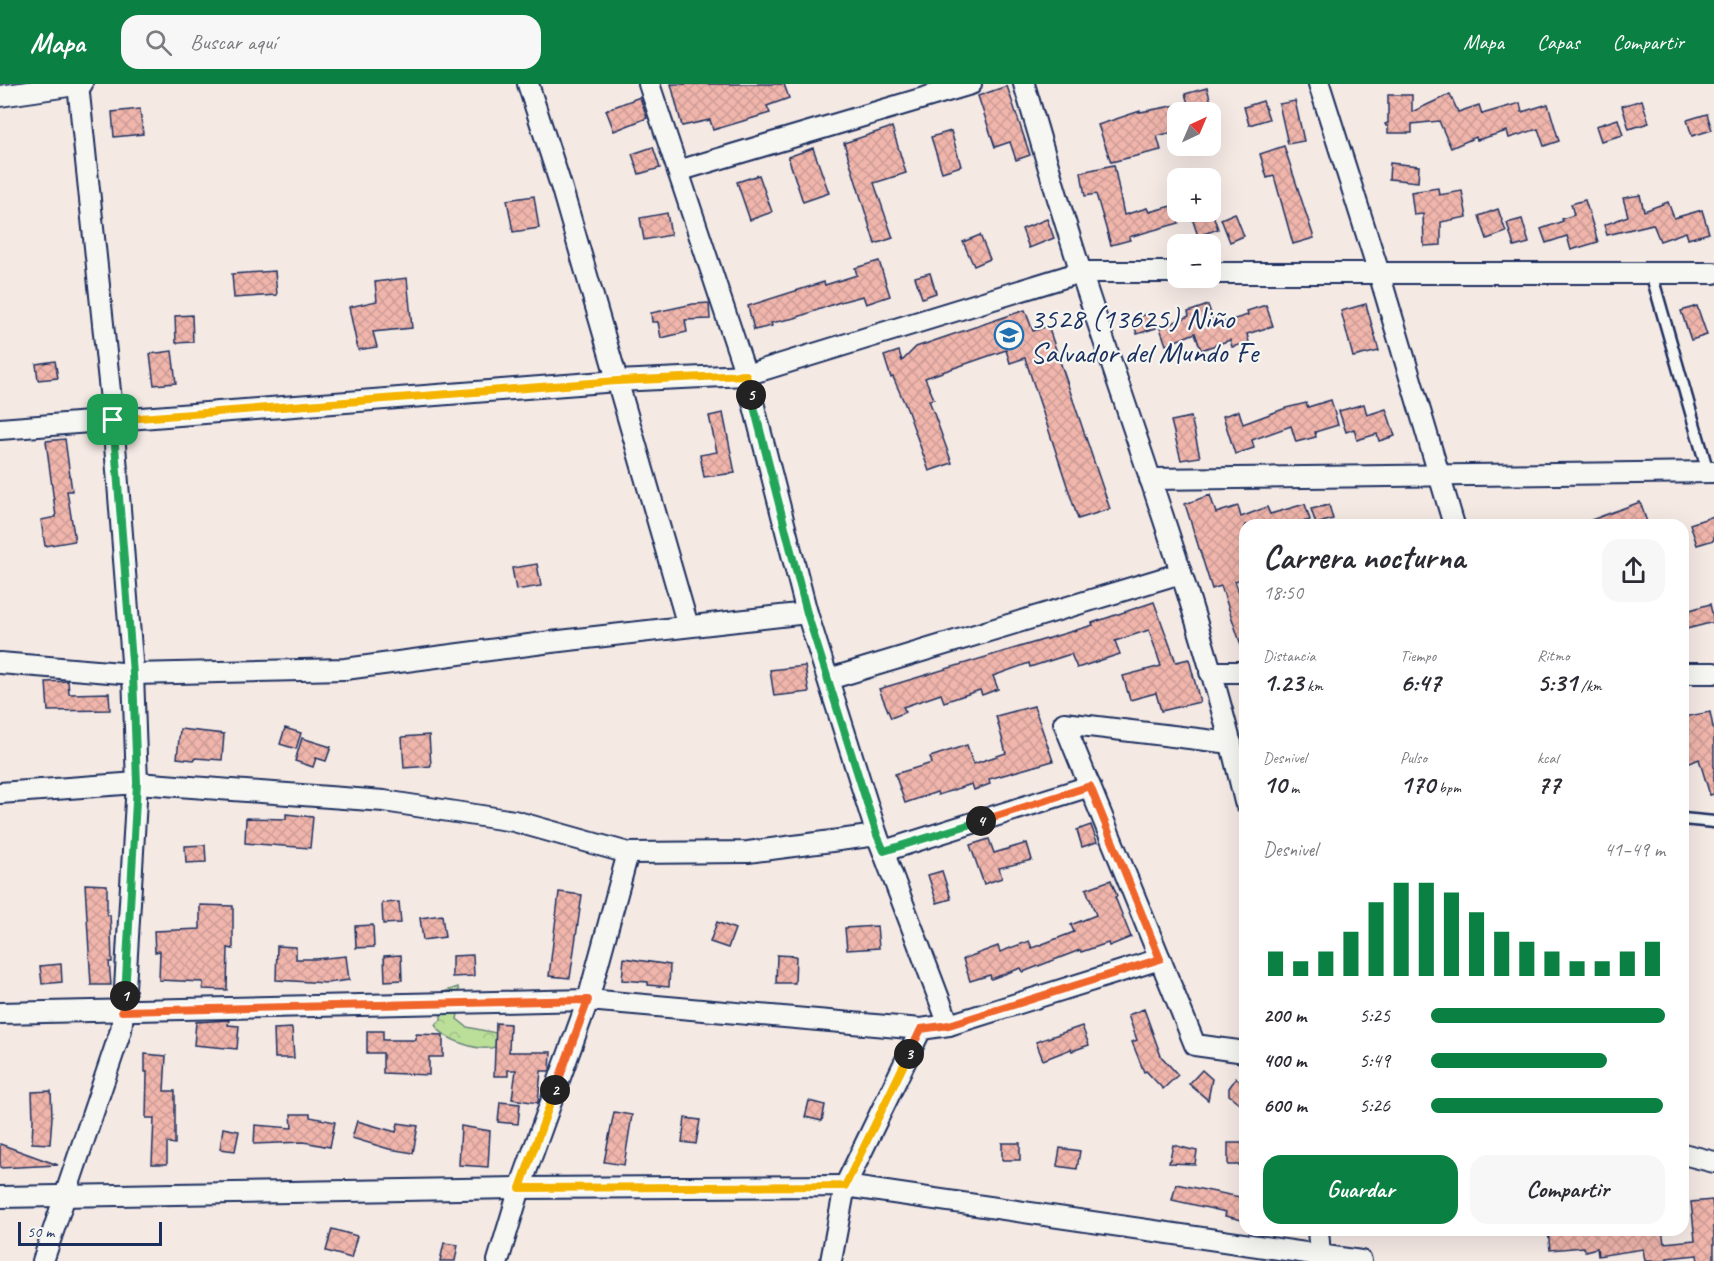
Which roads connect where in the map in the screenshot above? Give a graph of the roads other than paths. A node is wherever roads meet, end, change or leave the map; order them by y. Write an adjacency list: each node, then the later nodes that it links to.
1 (79, 84): 7 (street); 17 (street)
2 (528, 84): 16 (street)
3 (649, 84): 8 (street)
4 (971, 84): 8 (street)
5 (1024, 84): 9 (street)
6 (1319, 84): 12 (street)
7 (0, 96)
8 (678, 171): 15 (street)
9 (1081, 272): 10 (street); 15 (street); 21 (street)
10 (1167, 273)
11 (1221, 273): 12 (street)
12 (1379, 273): 13 (street); 20 (street)
13 (1651, 273): 14 (street); 19 (lane)
14 (1714, 273)
15 (746, 375): 16 (street); 24 (street)
16 (617, 381): 17 (street); 25 (street)
17 (113, 420): 18 (street); 31 (street)
18 (0, 429)
19 (1711, 472): 20 (street)
20 (1439, 475): 21 (street); 22 (street)
21 (1150, 479): 23 (street)
22 (1452, 519)
23 (1181, 573): 27 (street); 32 (street)
24 (807, 613): 25 (street); 32 (street)
25 (688, 626): 31 (street)
26 (0, 663): 31 (street)
27 (1210, 672): 28 (street); 33 (street)
28 (1239, 672)
29 (1689, 673): 30 (street)
30 (1714, 673)
31 (133, 674): 35 (street)
32 (829, 679): 40 (street)
33 (1231, 743): 34 (street); 36 (street)
34 (1239, 761)
35 (137, 783): 37 (street); 41 (street); 44 (street)
36 (1090, 786): 40 (street); 42 (street)
37 (0, 793)
38 (1689, 820): 39 (lane)
39 (1714, 822)
40 (880, 843): 41 (street); 46 (street)
41 (628, 853): 43 (street)
42 (1160, 959): 46 (street); 48 (street)
43 (588, 1000): 44 (street); 47 (street); 52 (street)
44 (122, 1011): 45 (street); 53 (street)
45 (0, 1014)
46 (949, 1025): 47 (street)
47 (921, 1029): 51 (street)
48 (1239, 1051)
49 (1689, 1156): 50 (street)
50 (1714, 1162)
51 (845, 1186): 52 (street); 56 (street); 59 (street)
52 (520, 1188): 53 (street); 58 (street)
53 (65, 1196): 54 (street); 57 (street)
54 (0, 1197)
55 (1318, 1236): 56 (street)
56 (1319, 1258): 60 (street)
57 (43, 1261)
58 (498, 1261)
59 (831, 1261)
60 (1361, 1261)

